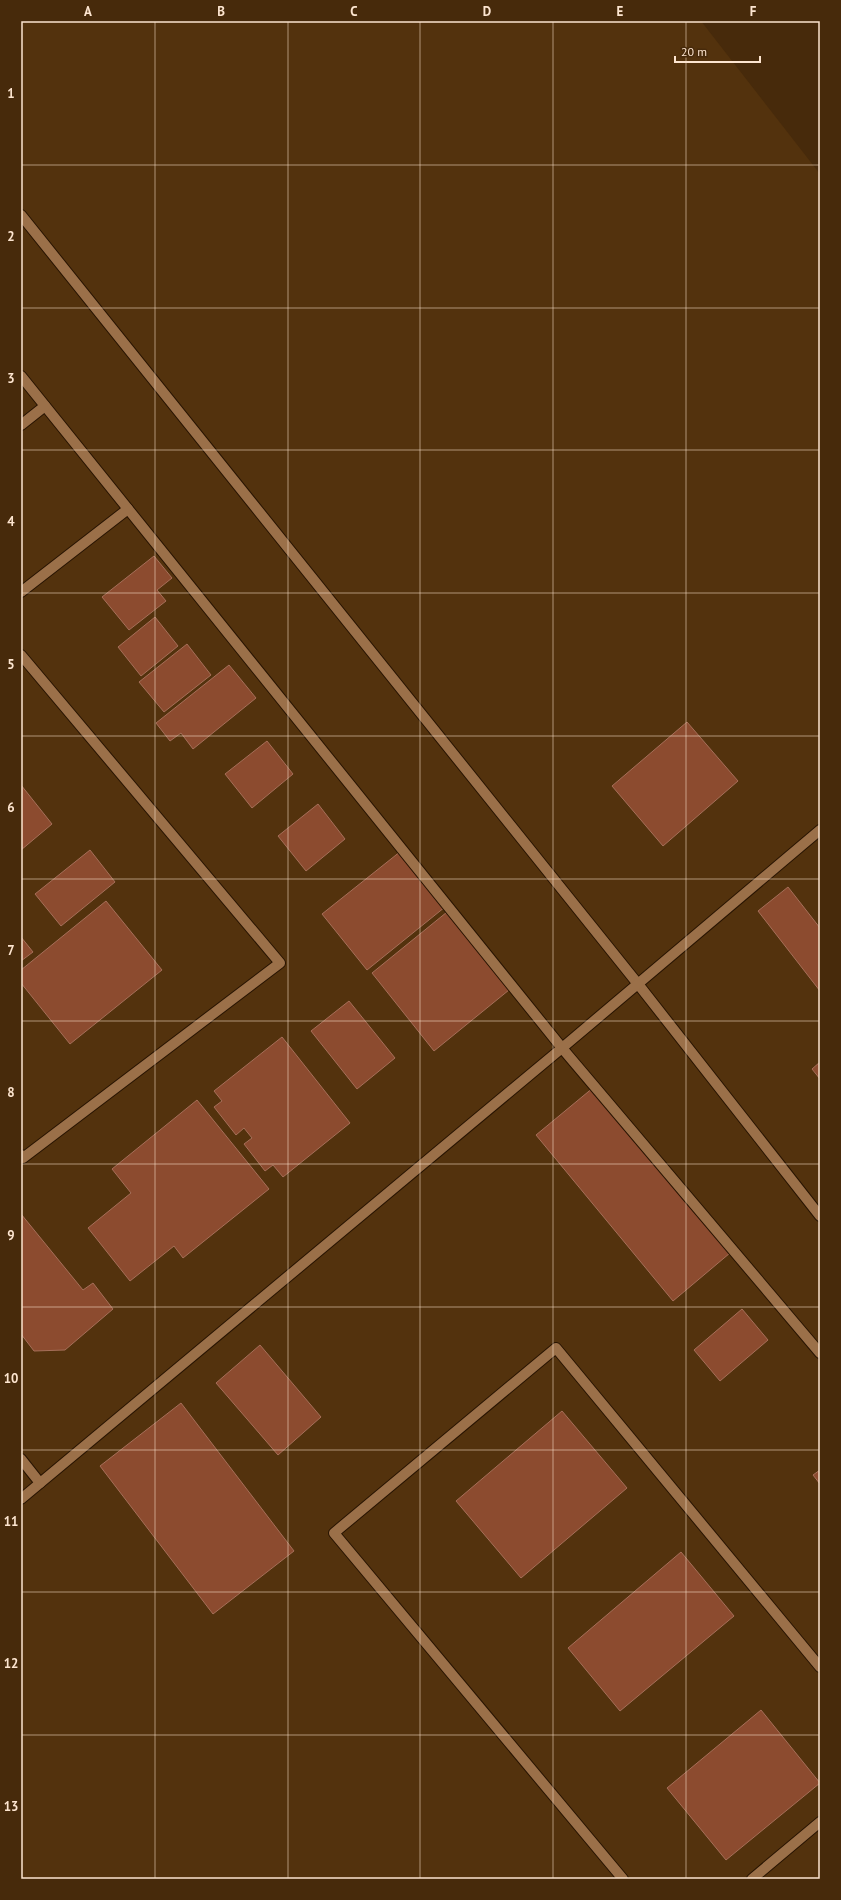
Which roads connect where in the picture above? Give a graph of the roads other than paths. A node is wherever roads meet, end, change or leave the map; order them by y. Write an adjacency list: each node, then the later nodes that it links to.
1 (21, 215): 9 (street)
2 (21, 376): 3 (street)
3 (45, 406): 4 (street); 5 (street)
4 (21, 425)
5 (128, 509): 6 (street); 10 (street)
6 (21, 592)
7 (21, 655): 11 (street)
8 (820, 830): 9 (street)
9 (638, 984): 10 (street); 12 (street)
10 (562, 1048): 13 (street); 15 (street)
11 (21, 1155)
12 (820, 1216)
13 (820, 1353)
14 (21, 1459): 15 (street)
15 (40, 1483): 16 (street)
16 (21, 1499)
17 (820, 1667): 19 (street)
18 (820, 1822): 20 (street)
19 (623, 1879)
20 (752, 1879)

